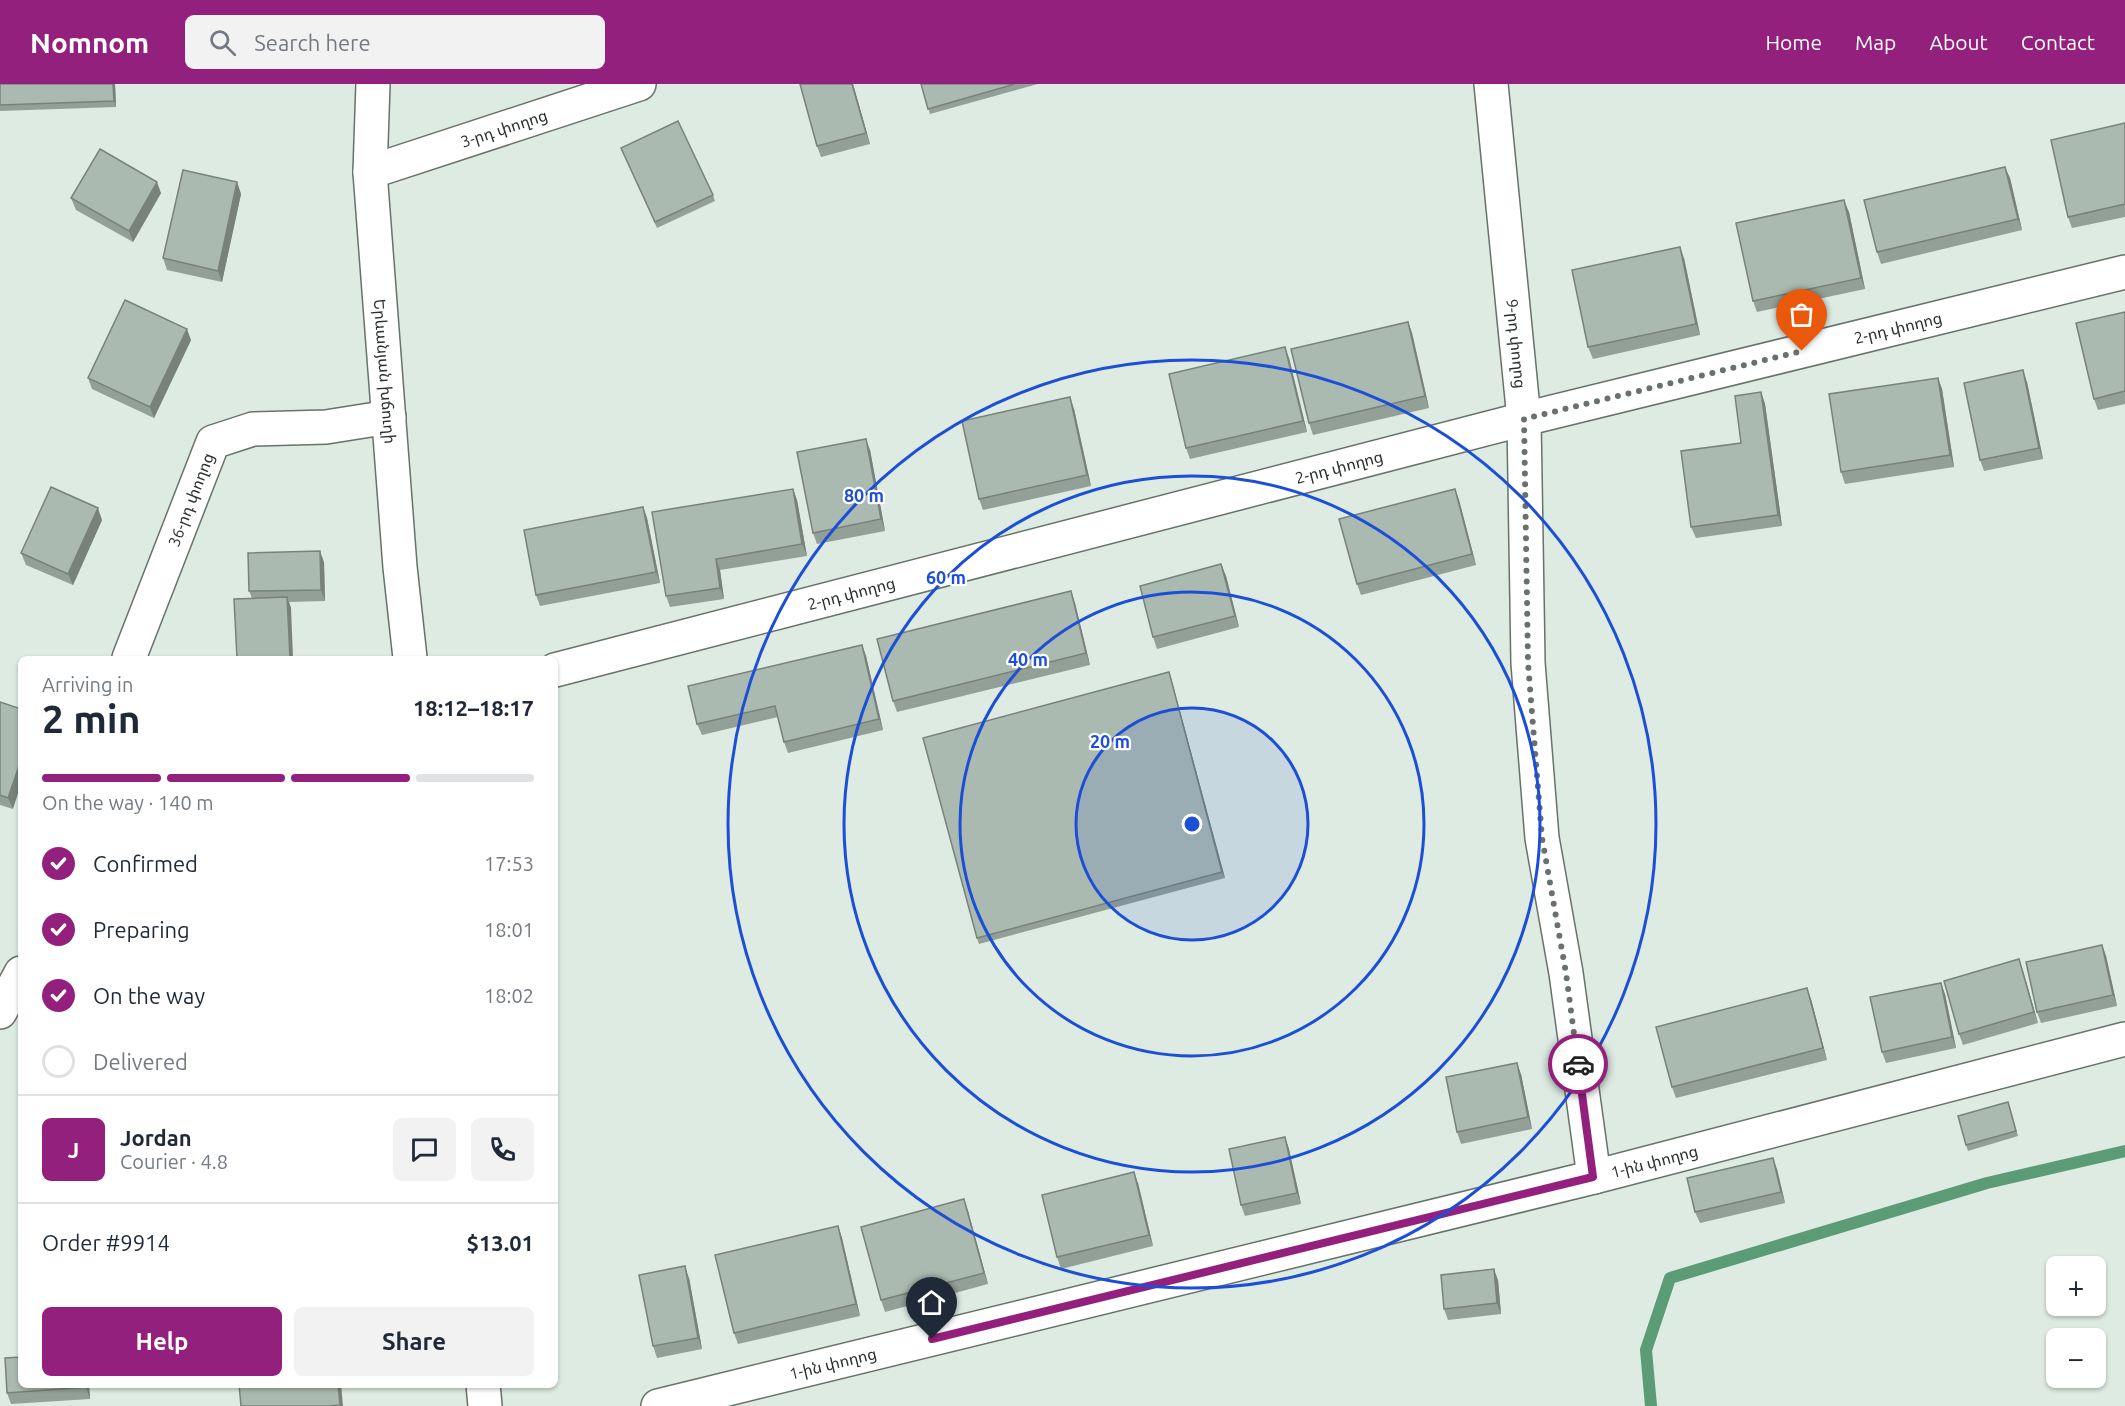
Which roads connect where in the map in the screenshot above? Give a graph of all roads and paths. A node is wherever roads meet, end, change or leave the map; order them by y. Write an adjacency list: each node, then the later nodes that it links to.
1 (373, 84): 4 (street, Երևանյան խճուղի)
2 (639, 84): 4 (street, 3-րդ փողոց)
3 (1491, 84): 7 (street, 9-րդ փողոց)
4 (370, 172): 6 (street, Երևանյան խճուղի)
5 (2125, 272): 7 (street, 2-րդ փողոց)
6 (389, 417): 8 (street, 36-րդ փողոց); 9 (street, Երևանյան խճուղի)
7 (1524, 419): 10 (street, 2-րդ փողոց); 14 (street, 9-րդ փողոց)
8 (130, 656)
9 (410, 656)
10 (558, 669)
11 (18, 979): 12 (street)
12 (0, 1012)
13 (2125, 1039): 14 (street, 1-ին փողոց)
14 (1593, 1177): 17 (street, 1-ին փողոց)
15 (483, 1388): 16 (street)
16 (485, 1406)
17 (658, 1406)

